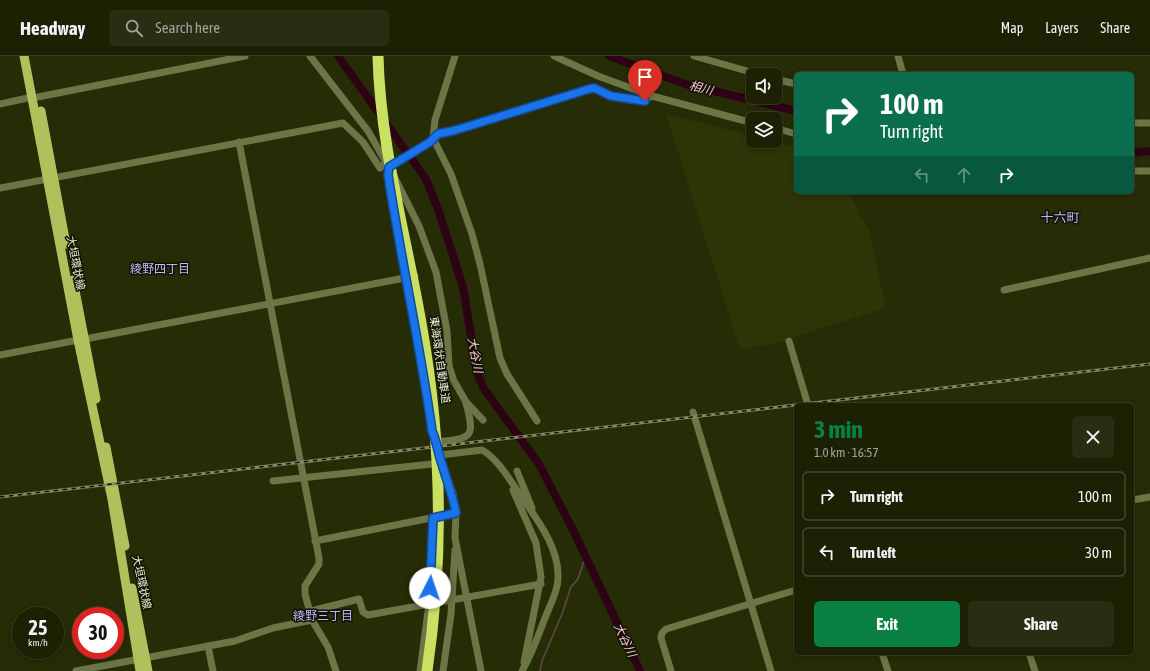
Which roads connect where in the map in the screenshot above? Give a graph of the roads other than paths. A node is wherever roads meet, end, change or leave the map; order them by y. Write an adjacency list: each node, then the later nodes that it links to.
1 (24, 56): 16 (main road, 大垣環状線)
2 (30, 56): 16 (main road, 大垣環状線)
3 (245, 56): 10 (street)
4 (310, 56): 25 (street)
5 (378, 56): 76 (highway, 東海環状自動車道, bridge)
6 (455, 56): 23 (street)
7 (554, 56): 15 (street)
8 (694, 56): 11 (street)
9 (898, 56): 12 (street)
10 (223, 58): 16 (street)
11 (746, 71)
12 (902, 72)
13 (782, 81): 14 (street)
14 (794, 84)
15 (652, 96): 18 (street); 23 (street)
16 (35, 97): 17 (street); 28 (main road, 大垣環状線)
17 (0, 104)
18 (746, 120)
19 (1150, 123): 20 (street)
20 (1134, 124)
21 (782, 130): 22 (street)
22 (794, 133)
23 (431, 140): 25 (street); 42 (street)
24 (239, 142): 25 (street); 28 (street); 34 (street)
25 (390, 166): 32 (street); 38 (street)
26 (1134, 171): 27 (street)
27 (1150, 171)
28 (50, 179): 29 (street); 35 (main road, 大垣環状線)
29 (0, 188)
30 (1150, 258): 33 (street)
31 (416, 276): 32 (street)
32 (406, 278): 34 (street); 44 (street)
33 (1004, 290)
34 (270, 303): 35 (street); 47 (street)
35 (82, 340): 37 (street); 43 (main road, 大垣環状線)
36 (789, 341): 39 (street)
37 (0, 355)
38 (466, 402): 41 (street); 44 (street)
39 (807, 403)
40 (693, 412): 63 (street)
41 (483, 420)
42 (537, 420)
43 (97, 421): 57 (main road, 大垣環状線); 57 (main road)
44 (437, 442): 45 (street)
45 (441, 459): 47 (street); 48 (street); 52 (street)
46 (517, 471): 53 (street)
47 (303, 478): 49 (street); 56 (street)
48 (510, 480): 53 (street); 58 (street)
49 (273, 481)
50 (1150, 497): 51 (street)
51 (1134, 500)
52 (456, 513): 54 (street); 55 (street)
53 (535, 517): 79 (street)
54 (433, 518): 56 (street); 62 (street)
55 (455, 538): 60 (street); 61 (street)
56 (315, 541): 64 (street)
57 (123, 558): 69 (main road, 大垣環状線)
58 (541, 584): 60 (street); 79 (street)
59 (794, 591): 63 (street)
60 (467, 597): 61 (street); 78 (street)
61 (452, 600): 62 (street); 77 (street)
62 (429, 604): 64 (street); 75 (street)
63 (752, 604): 80 (street); 81 (street)
64 (311, 611): 65 (street)
65 (312, 620): 66 (street); 74 (street)
66 (208, 646): 69 (street); 73 (street)
67 (883, 655): 82 (street)
68 (1030, 655): 83 (street)
69 (142, 659): 70 (street); 71 (main road, 大垣環状線); 72 (main road, 大垣環状線)
70 (76, 671)
71 (140, 671)
72 (148, 671)
73 (213, 671)
74 (336, 671)
75 (420, 671)
76 (427, 671)
77 (443, 671)
78 (481, 671)
79 (522, 671)
80 (671, 671)
81 (771, 671)
82 (888, 671)
83 (1035, 671)

